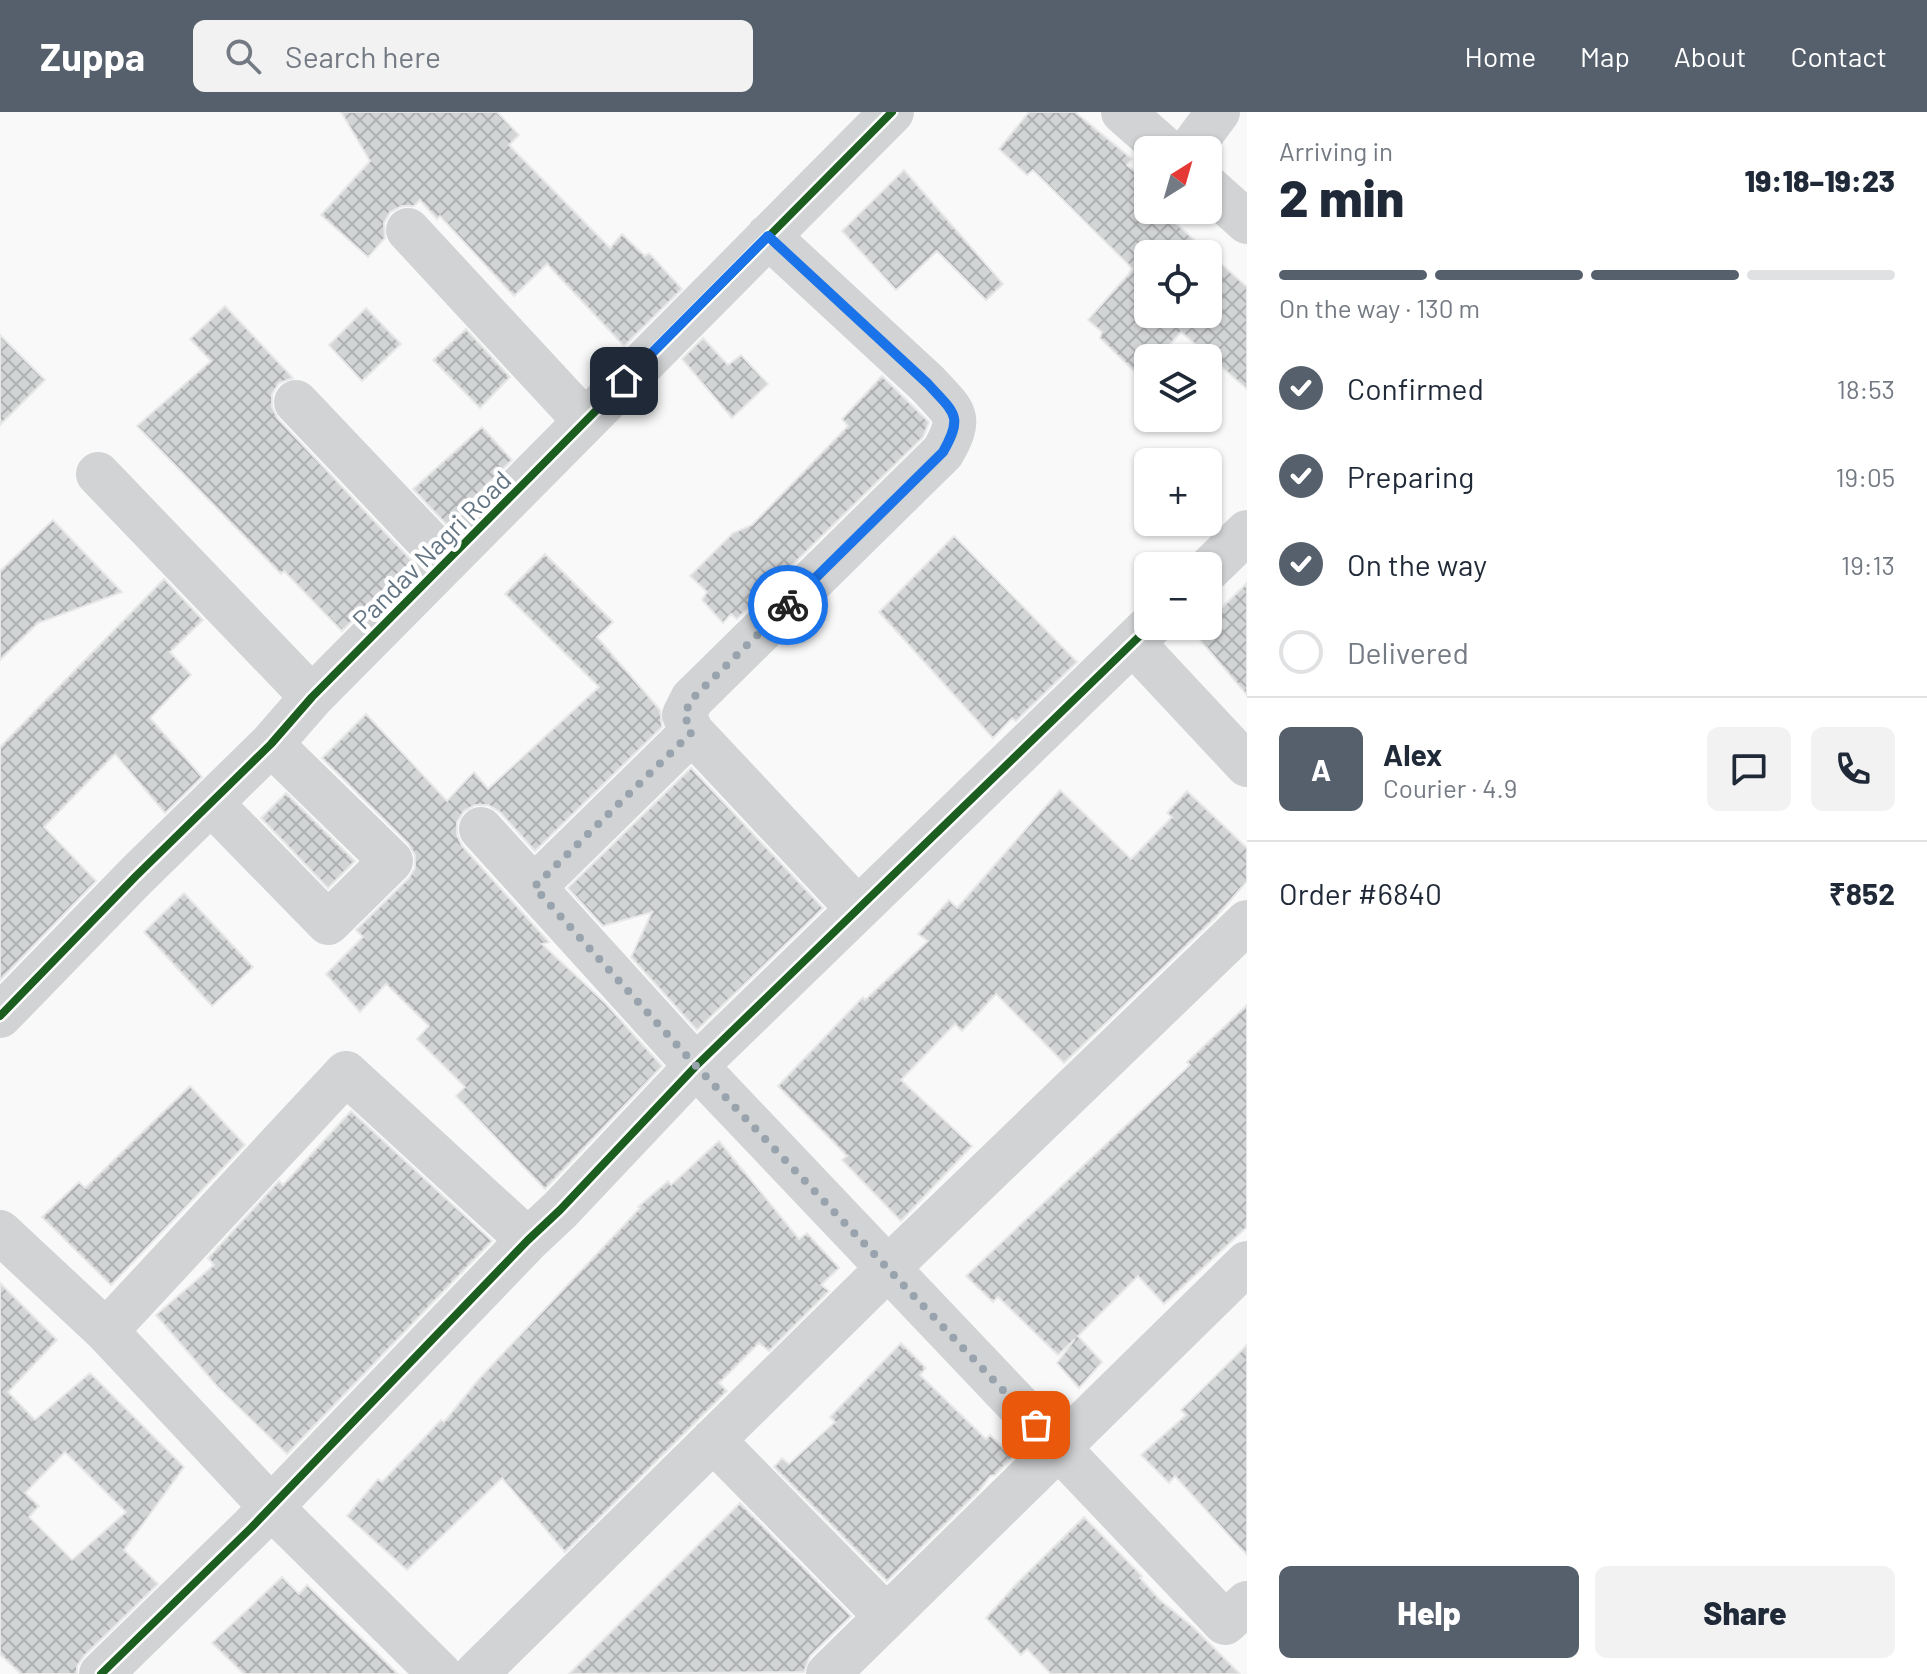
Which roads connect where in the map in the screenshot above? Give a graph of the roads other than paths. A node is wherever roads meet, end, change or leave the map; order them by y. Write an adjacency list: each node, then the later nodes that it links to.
1 (892, 112): 9 (street, Pandav Nagri Road)
2 (1123, 112): 4 (street)
3 (1218, 112): 5 (street)
4 (1150, 136)
5 (1200, 136)
6 (1222, 200): 7 (street)
7 (1247, 222)
8 (408, 230): 11 (street)
9 (768, 236): 11 (street, Pandav Nagri Road); 19 (street)
10 (296, 402): 15 (street)
11 (585, 421): 15 (street, Pandav Nagri Road)
12 (98, 474): 18 (street)
13 (1247, 532): 14 (street)
14 (1222, 556)
15 (447, 561): 18 (street, Pandav Nagri Road)
16 (1135, 640): 25 (street)
17 (1146, 640): 21 (street)
18 (312, 697): 20 (street, Pandav Nagri Road)
19 (692, 732): 24 (street); 25 (street)
20 (271, 744): 22 (street, Pandav Nagri Road); 22 (street)
21 (1247, 765)
22 (211, 803): 27 (street, Pandav Nagri Road)
23 (481, 829): 24 (street)
24 (534, 887): 28 (street)
25 (858, 909): 28 (street)
26 (1247, 922): 32 (street)
27 (0, 1016)
28 (696, 1066): 30 (street); 32 (street)
29 (0, 1232): 33 (street)
30 (528, 1240): 33 (street); 36 (street)
31 (1247, 1263): 35 (street)
32 (888, 1268): 34 (street); 35 (street)
33 (106, 1331): 36 (street)
34 (713, 1440): 38 (street); 41 (street)
35 (1057, 1447): 37 (street); 38 (street)
36 (271, 1507): 39 (street); 40 (street)
37 (1247, 1603)
38 (886, 1616): 42 (street)
39 (101, 1674)
40 (440, 1674)
41 (476, 1674)
42 (828, 1674)

